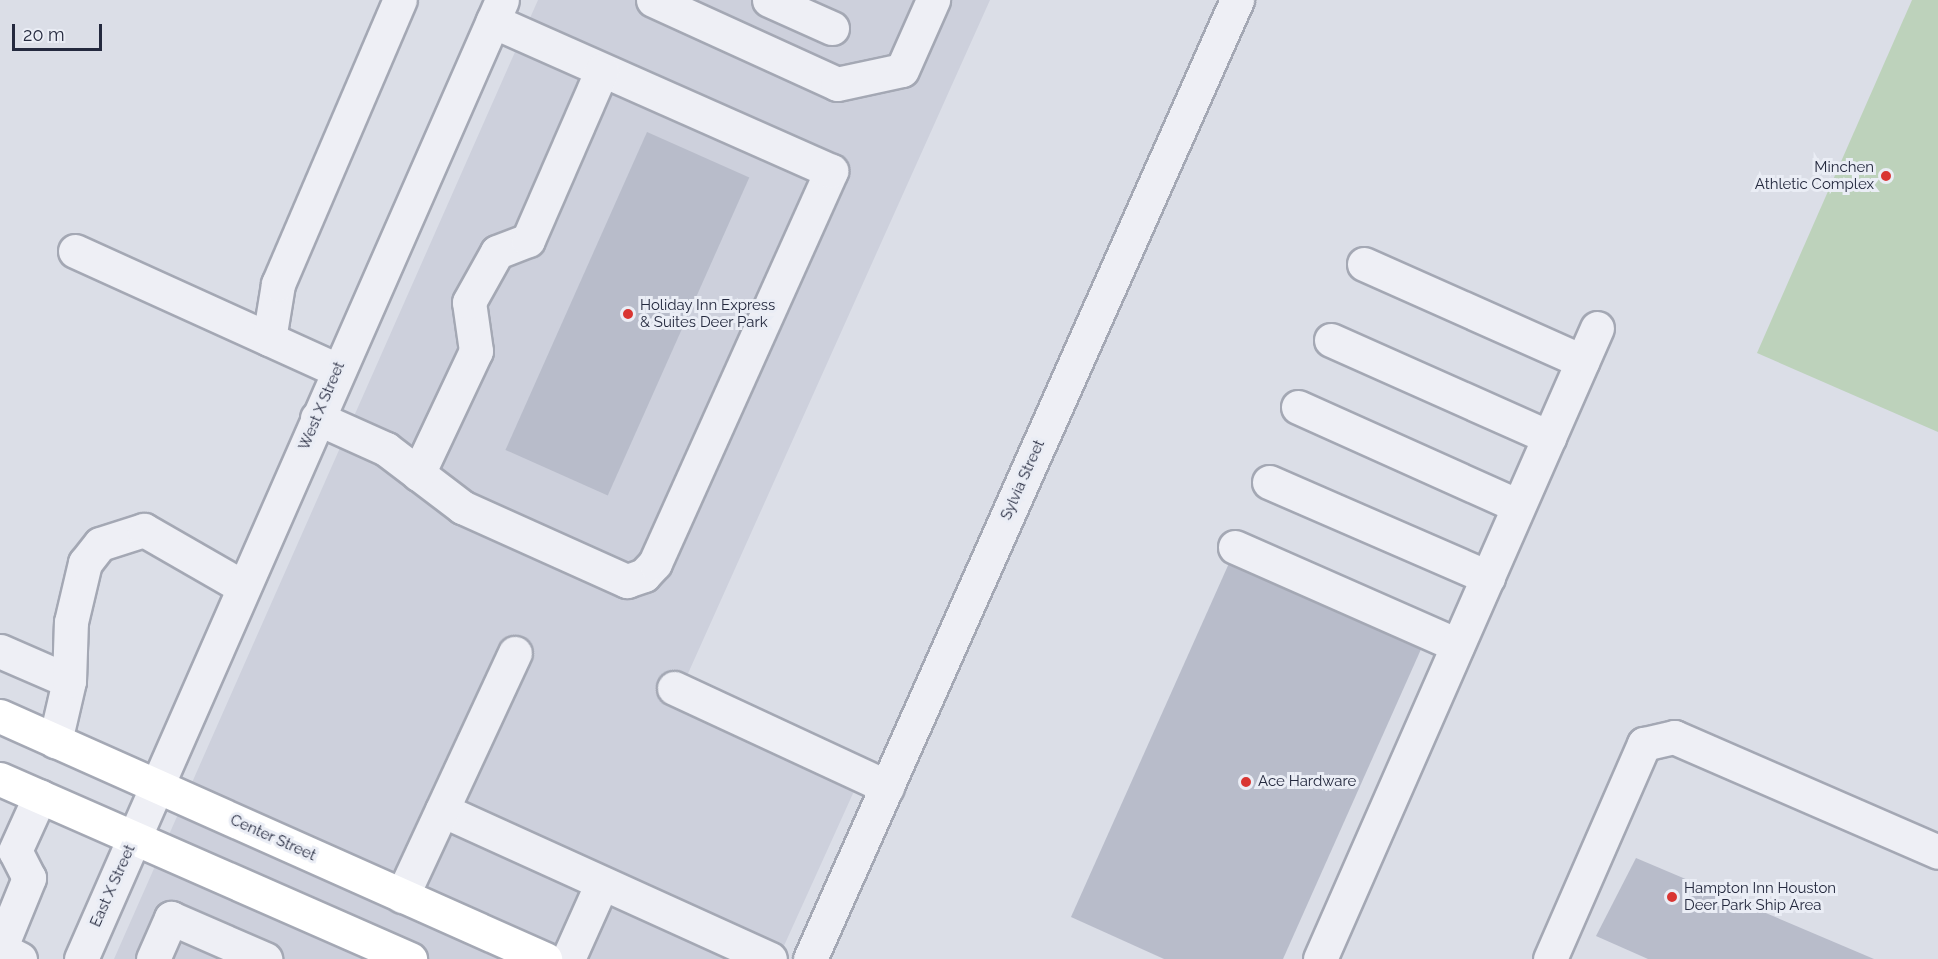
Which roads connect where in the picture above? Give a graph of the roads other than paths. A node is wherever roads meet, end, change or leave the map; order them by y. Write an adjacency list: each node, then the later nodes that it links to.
1 (400, 0): 12 (street)
2 (653, 0): 4 (street)
3 (768, 0): 7 (street)
4 (933, 0)
5 (1237, 0): 33 (street, Sylvia Street)
6 (498, 11): 8 (street); 15 (street, West X Street)
7 (832, 28)
8 (602, 70): 19 (street); 19 (street)
9 (75, 250): 12 (street)
10 (1364, 264): 14 (street)
11 (1597, 328): 14 (street)
12 (269, 339): 15 (street)
13 (1331, 340): 18 (street)
14 (1582, 361): 18 (street)
15 (337, 370): 17 (street, West X Street)
16 (1298, 407): 21 (street)
17 (317, 418): 19 (street); 24 (street, West X Street)
18 (1549, 437): 21 (street)
19 (418, 474)
20 (1269, 482): 23 (street)
21 (1518, 506): 23 (street)
22 (1235, 547): 25 (street)
23 (1488, 577): 25 (street)
24 (243, 587): 28 (street); 36 (street, West X Street)
25 (1457, 645): 50 (street)
26 (0, 651): 28 (street)
27 (515, 653): 35 (street)
28 (69, 681): 31 (street)
29 (674, 688): 33 (street)
30 (0, 716): 31 (main road, Center Street)
31 (55, 741): 36 (main road, Center Street)
32 (0, 779): 34 (main road, Center Street)
33 (886, 787): 49 (street, Sylvia Street)
34 (40, 795): 36 (main road, Center Street); 40 (street)
35 (442, 810): 38 (street); 39 (street)
36 (146, 812): 39 (main road, Center Street); 42 (street, East X Street); 45 (main road, Center Street)
37 (1938, 852): 51 (street)
38 (602, 883): 47 (street); 48 (street)
39 (402, 896): 46 (main road, Center Street)
40 (0, 949): 41 (street)
41 (20, 959)
42 (81, 959)
43 (153, 959): 44 (street)
44 (265, 959)
45 (410, 959)
46 (545, 959)
47 (568, 959)
48 (770, 959)
49 (810, 959)
50 (1320, 959)
51 (1550, 959)

